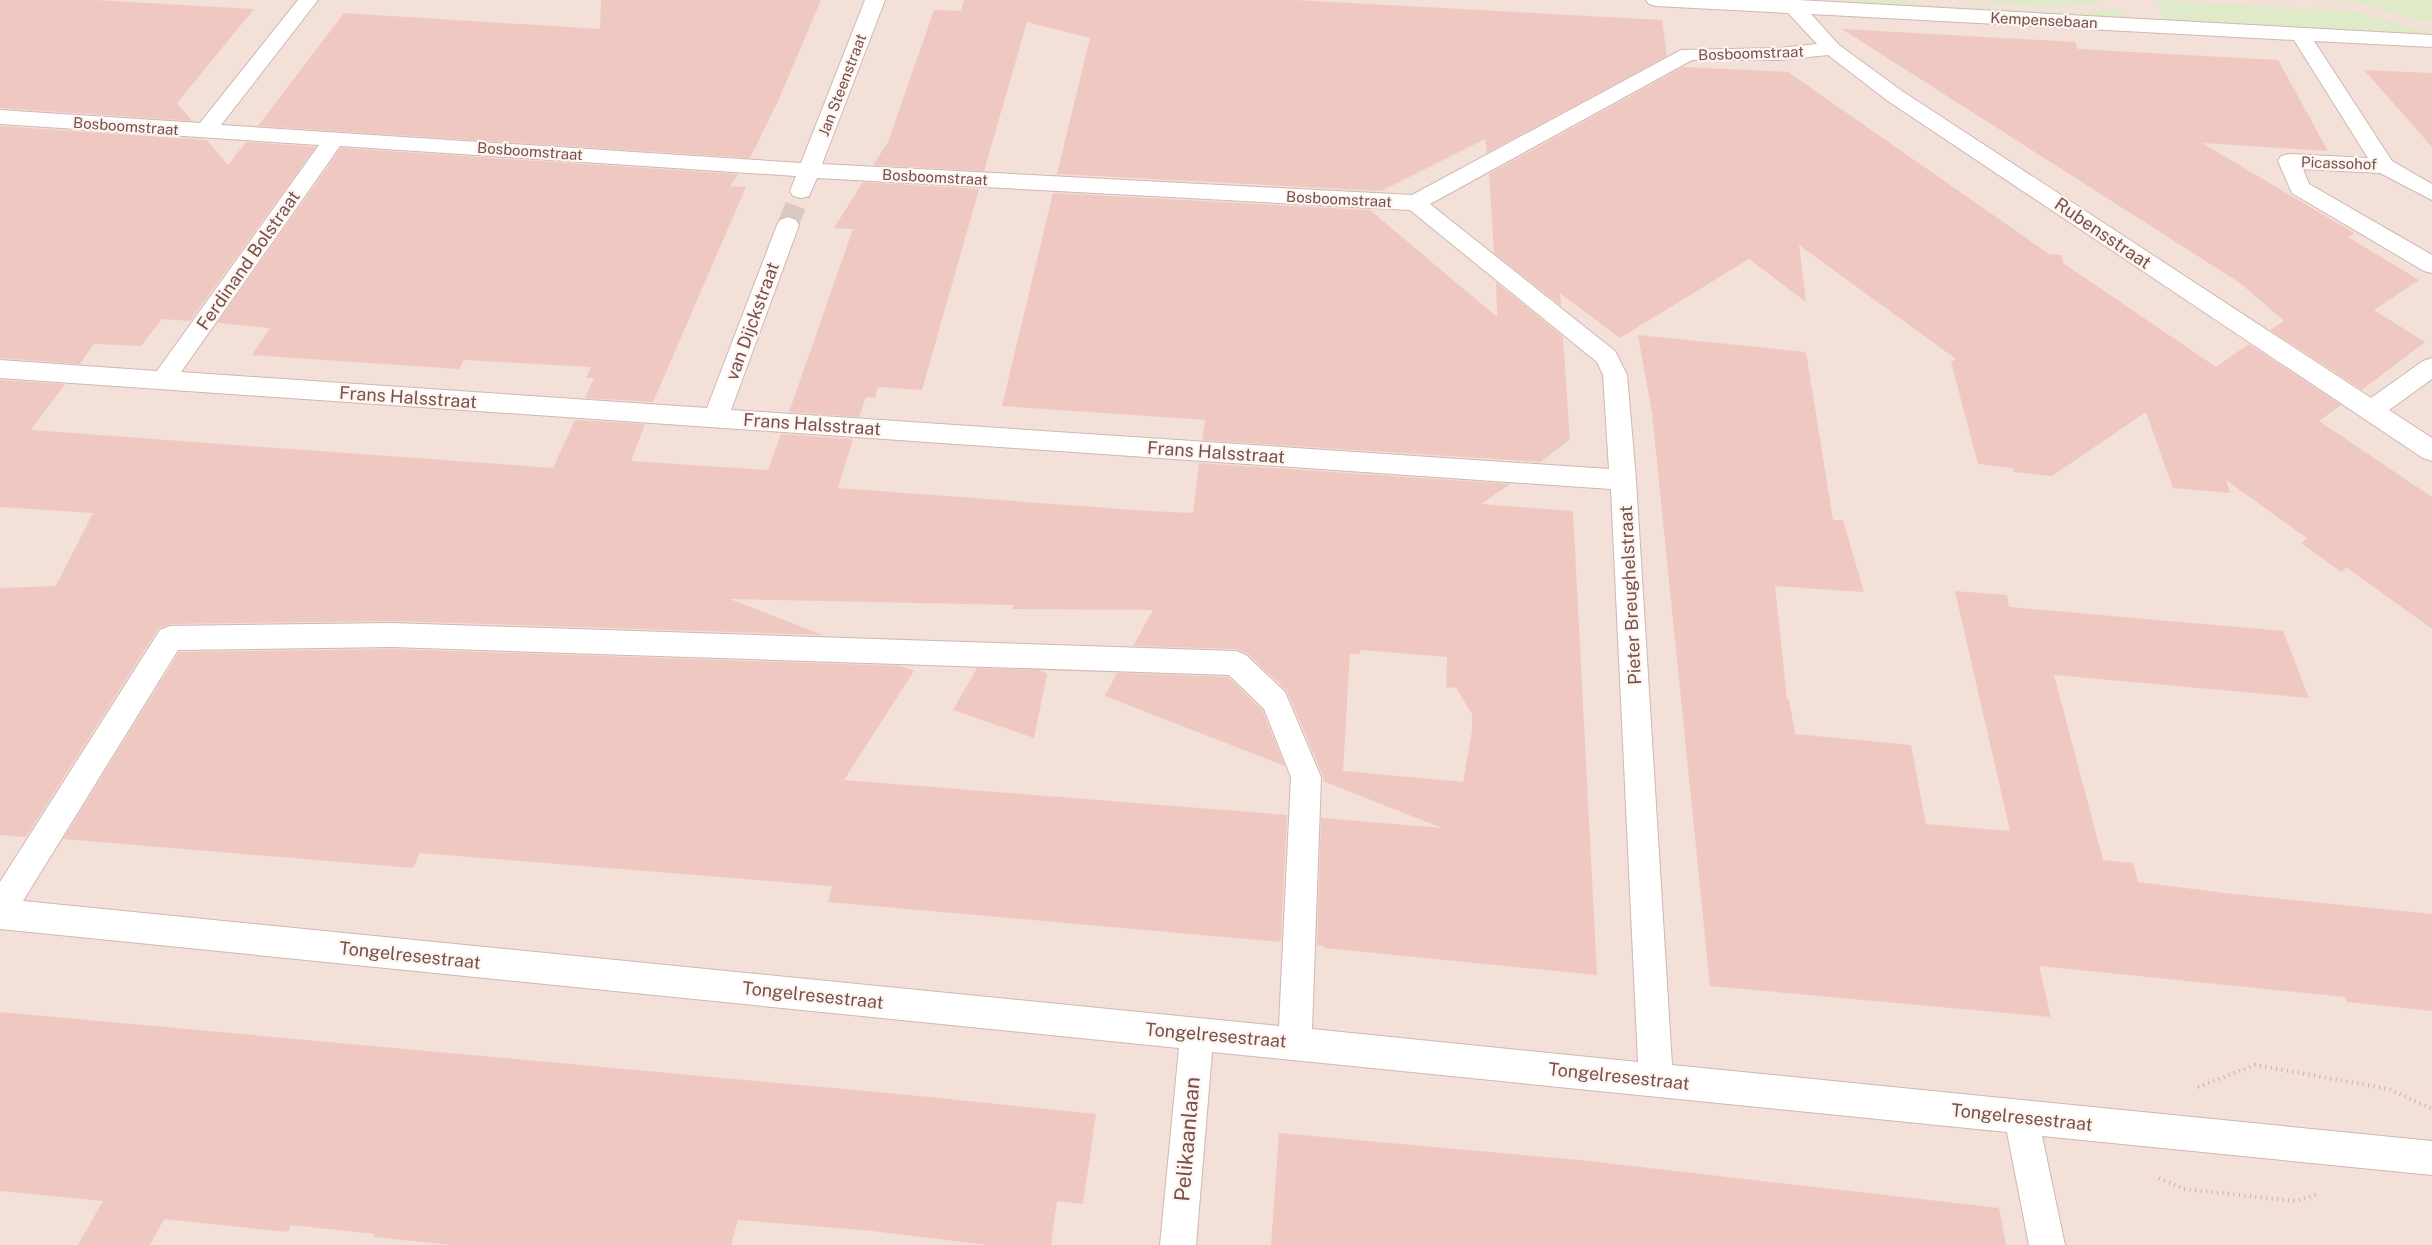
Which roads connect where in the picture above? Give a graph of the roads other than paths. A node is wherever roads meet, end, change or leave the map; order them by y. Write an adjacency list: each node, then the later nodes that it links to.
1 (308, 0): 9 (street)
2 (875, 0): 12 (street, Jan Steenstraat)
3 (1656, 0): 4 (street, Kempensebaan)
4 (1789, 4): 5 (street, Kempensebaan); 7 (street, Rubensstraat)
5 (2300, 34): 6 (street, Kempensebaan); 11 (street, Picassohof)
6 (2432, 40)
7 (1832, 49): 15 (street, Bosboomstraat); 21 (street, Rubensstraat)
8 (0, 117): 9 (street, Bosboomstraat)
9 (205, 131): 10 (street, Bosboomstraat)
10 (334, 139): 12 (street, Bosboomstraat); 20 (street, Ferdinand Bolstraat)
11 (2384, 166): 14 (street); 17 (street, Picassohof)
12 (808, 170): 13 (street); 15 (street, Bosboomstraat)
13 (800, 191)
14 (2432, 193)
15 (1415, 203): 24 (street, Pieter Breughelstraat)
16 (788, 225): 22 (street, van Dijckstraat)
17 (2432, 265)
18 (2432, 367): 21 (street)
19 (0, 369): 20 (street, Frans Halsstraat)
20 (163, 380): 22 (street, Frans Halsstraat)
21 (2371, 412): 23 (street, Rubensstraat)
22 (716, 418): 24 (street, Frans Halsstraat)
23 (2432, 451)
24 (1623, 480): 28 (street, Pieter Breughelstraat)
25 (0, 912): 26 (street, Tongelresestraat); 27 (street)
26 (1196, 1034): 27 (street, Tongelresestraat); 31 (street, Pelikaanlaan)
27 (1295, 1042): 28 (street, Tongelresestraat)
28 (1656, 1080): 29 (street, Tongelresestraat)
29 (2021, 1117): 30 (street, Tongelresestraat); 32 (street)
30 (2432, 1158)
31 (1178, 1245)
32 (2047, 1245)

